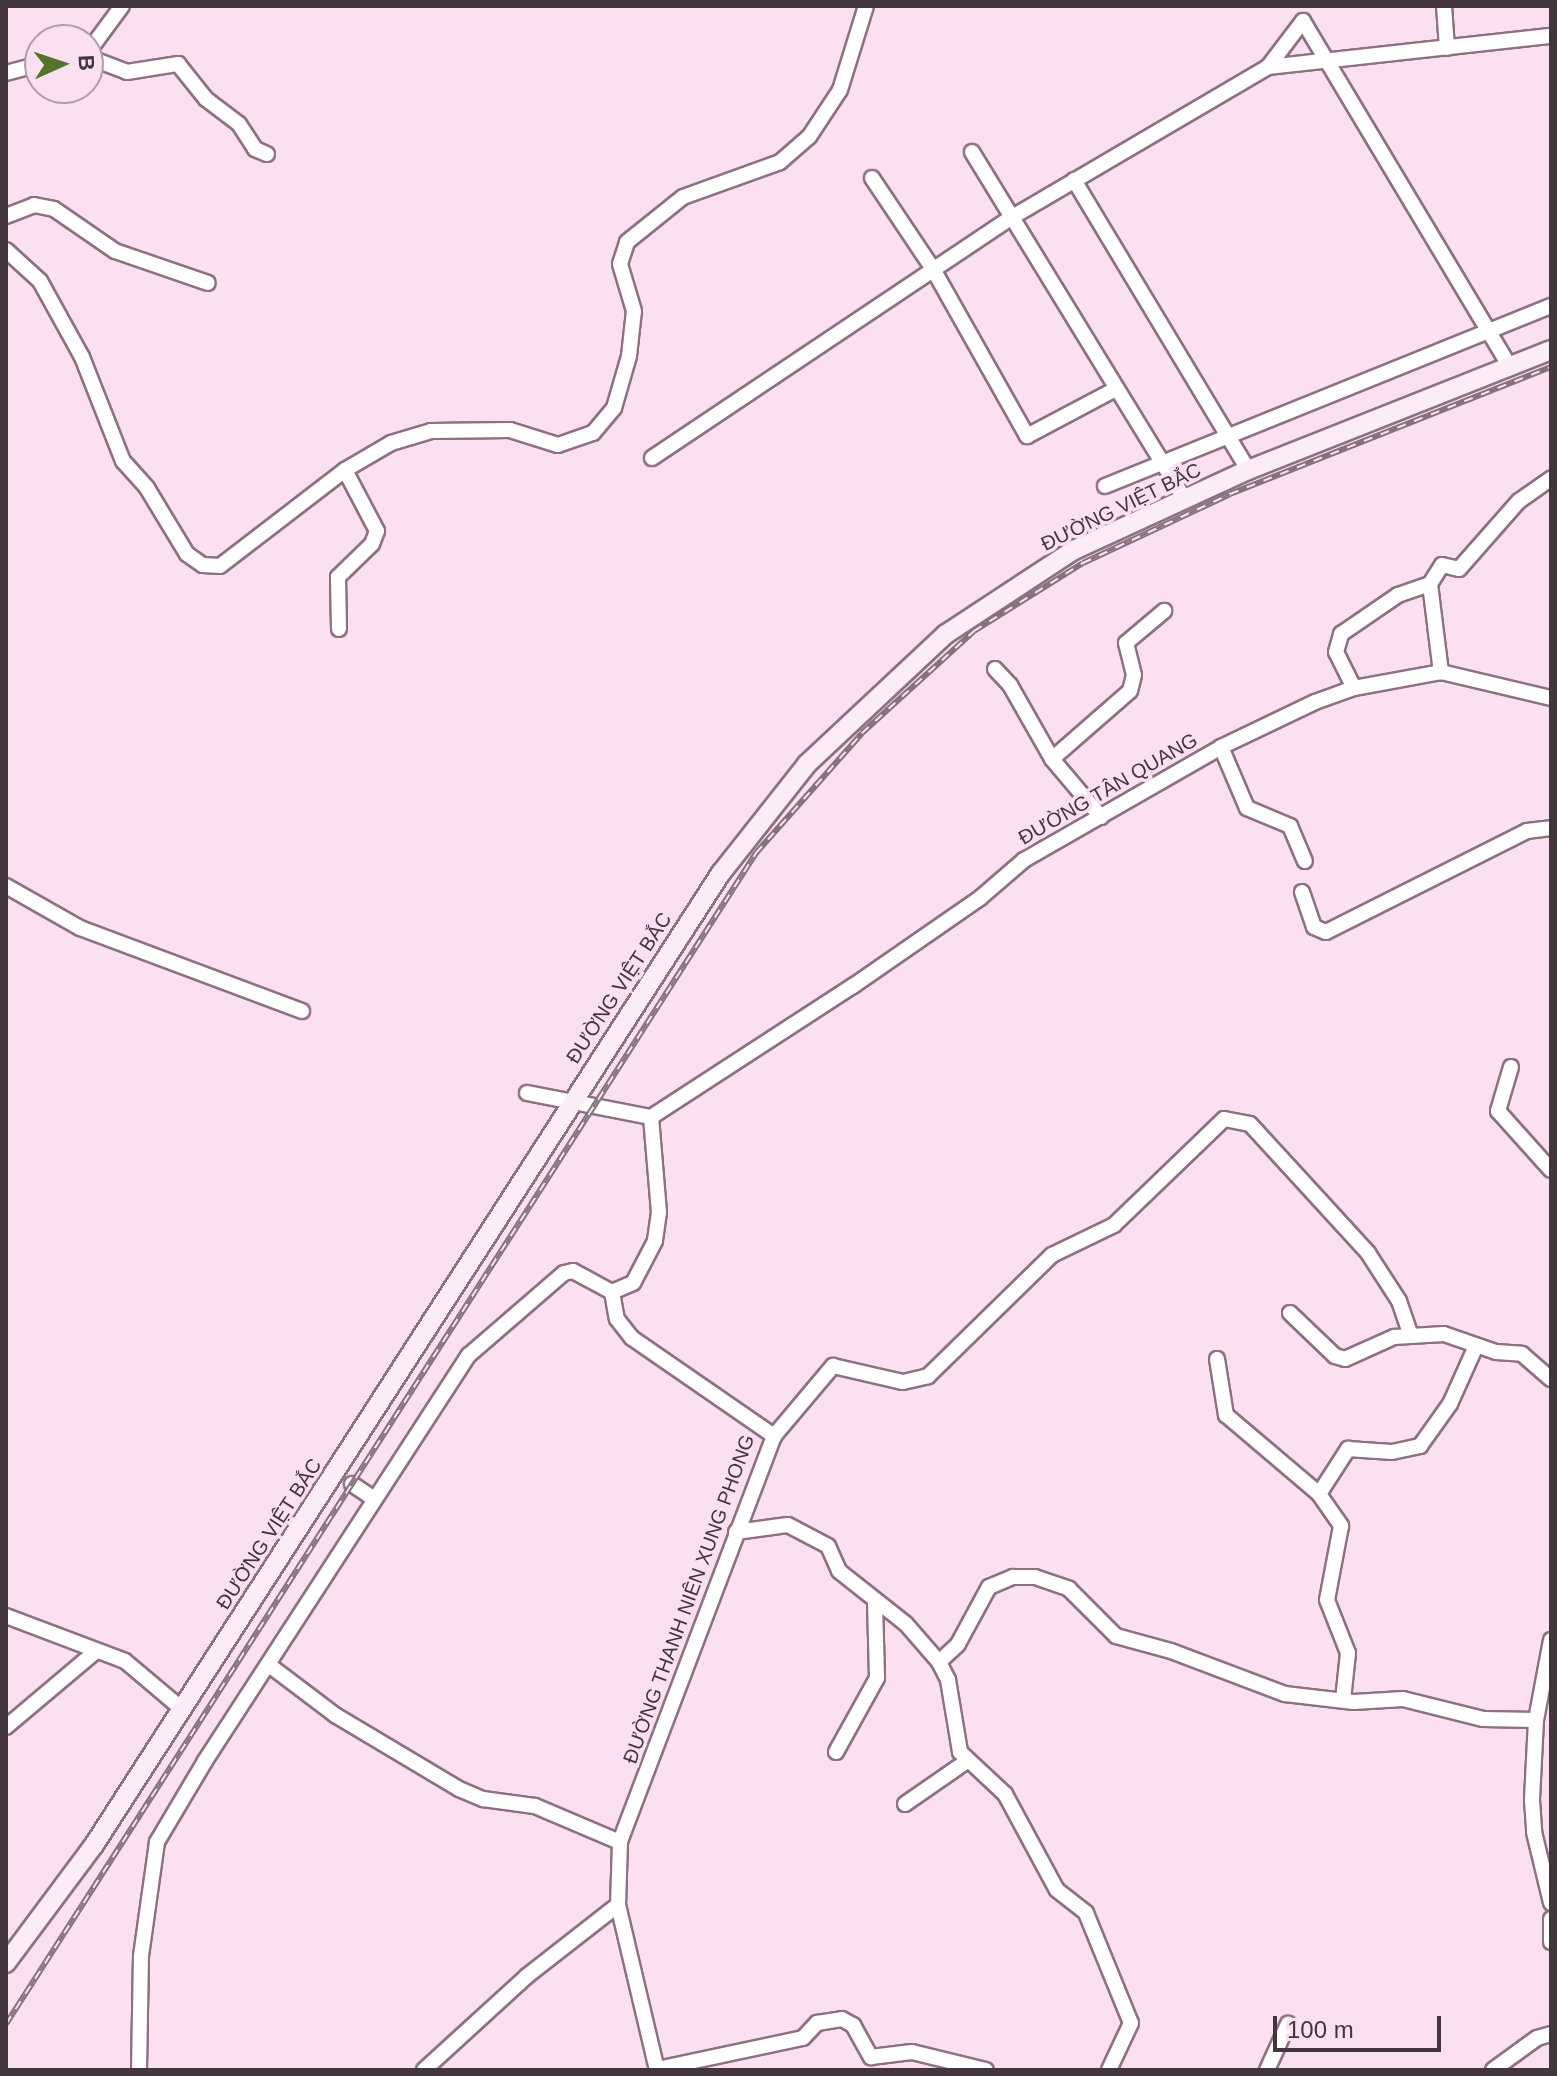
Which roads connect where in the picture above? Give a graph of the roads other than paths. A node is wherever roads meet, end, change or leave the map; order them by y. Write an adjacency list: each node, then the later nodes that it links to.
1 (122, 6): 4 (street)
2 (866, 6): 27 (street)
3 (1444, 6): 6 (street)
4 (104, 31)
5 (1551, 36): 6 (street)
6 (1447, 48): 7 (street)
7 (1328, 59): 9 (street); 9 (street); 20 (street)
8 (104, 63): 11 (street)
9 (1268, 67): 13 (street)
10 (972, 152): 15 (street)
11 (267, 154)
12 (872, 178): 17 (street)
13 (1074, 180): 15 (street); 24 (street)
14 (6, 216): 18 (street)
15 (1009, 219): 17 (street); 23 (street)
16 (6, 250): 27 (street)
17 (933, 269): 23 (street); 25 (street)
18 (208, 283)
19 (1551, 306): 20 (street)
20 (1488, 331): 22 (street); 24 (street)
21 (1551, 350): 22 (main road, ĐƯỜNG VIỆT BẮC)
22 (1510, 367): 28 (main road, ĐƯỜNG VIỆT BẮC)
23 (1114, 390): 26 (street)
24 (1227, 434): 26 (street); 28 (street)
25 (652, 458)
26 (1159, 460): 30 (street); 31 (street)
27 (345, 470): 34 (street)
28 (1248, 470): 31 (main road, ĐƯỜNG VIỆT BẮC)
29 (1551, 479): 32 (street)
30 (1105, 486)
31 (1185, 500): 49 (main road, ĐƯỜNG VIỆT BẮC)
32 (1430, 584): 36 (street); 37 (street)
33 (1164, 611): 40 (street)
34 (339, 629)
35 (995, 669): 40 (street)
36 (1441, 672): 37 (street, ĐƯỜNG TÂN QUANG); 38 (street, ĐƯỜNG TÂN QUANG)
37 (1354, 688): 39 (street, ĐƯỜNG TÂN QUANG)
38 (1551, 698)
39 (1221, 747): 41 (street, ĐƯỜNG TÂN QUANG); 43 (street)
40 (1052, 759): 41 (street)
41 (1101, 817): 50 (street, ĐƯỜNG TÂN QUANG)
42 (1551, 828): 45 (street)
43 (1305, 861)
44 (6, 886): 46 (street)
45 (1302, 892)
46 (302, 1011)
47 (1511, 1067): 51 (street)
48 (527, 1093): 49 (street)
49 (571, 1103): 50 (street); 70 (main road, ĐƯỜNG VIỆT BẮC)
50 (651, 1117): 52 (street)
51 (1551, 1170)
52 (612, 1292): 58 (street, ĐƯỜNG THANH NIÊN XUNG PHONG); 61 (street)
53 (1290, 1313): 54 (street)
54 (1411, 1336): 55 (street); 58 (street)
55 (1476, 1346): 57 (street); 60 (street)
56 (1217, 1359): 60 (street)
57 (1551, 1379)
58 (774, 1436): 62 (street, ĐƯỜNG THANH NIÊN XUNG PHONG)
59 (352, 1484): 61 (street)
60 (1319, 1494): 69 (street)
61 (373, 1498): 68 (street)
62 (736, 1532): 63 (street); 76 (street, ĐƯỜNG THANH NIÊN XUNG PHONG)
63 (875, 1602): 67 (street); 73 (street)
64 (6, 1616): 66 (street)
65 (1551, 1640): 71 (street)
66 (94, 1653): 70 (street); 72 (street)
67 (939, 1662): 69 (street); 74 (street)
68 (269, 1665): 76 (street); 84 (street)
69 (1343, 1700): 71 (street)
70 (182, 1709): 81 (main road, ĐƯỜNG VIỆT BẮC)
71 (1536, 1720): 77 (street)
72 (6, 1727)
73 (836, 1752)
74 (967, 1761): 75 (street); 88 (street)
75 (905, 1804)
76 (620, 1842): 78 (street, ĐƯỜNG THANH NIÊN XUNG PHONG)
77 (1551, 1903)
78 (618, 1905): 85 (street); 86 (street, ĐƯỜNG THANH NIÊN XUNG PHONG)
79 (1551, 1919): 80 (street)
80 (1551, 1942)
81 (6, 1963)
82 (1288, 2024): 89 (street)
83 (1551, 2034): 90 (street)
84 (139, 2070)
85 (424, 2070)
86 (657, 2070): 87 (street)
87 (986, 2070)
88 (1109, 2070)
89 (1267, 2070)
90 (1493, 2070)

